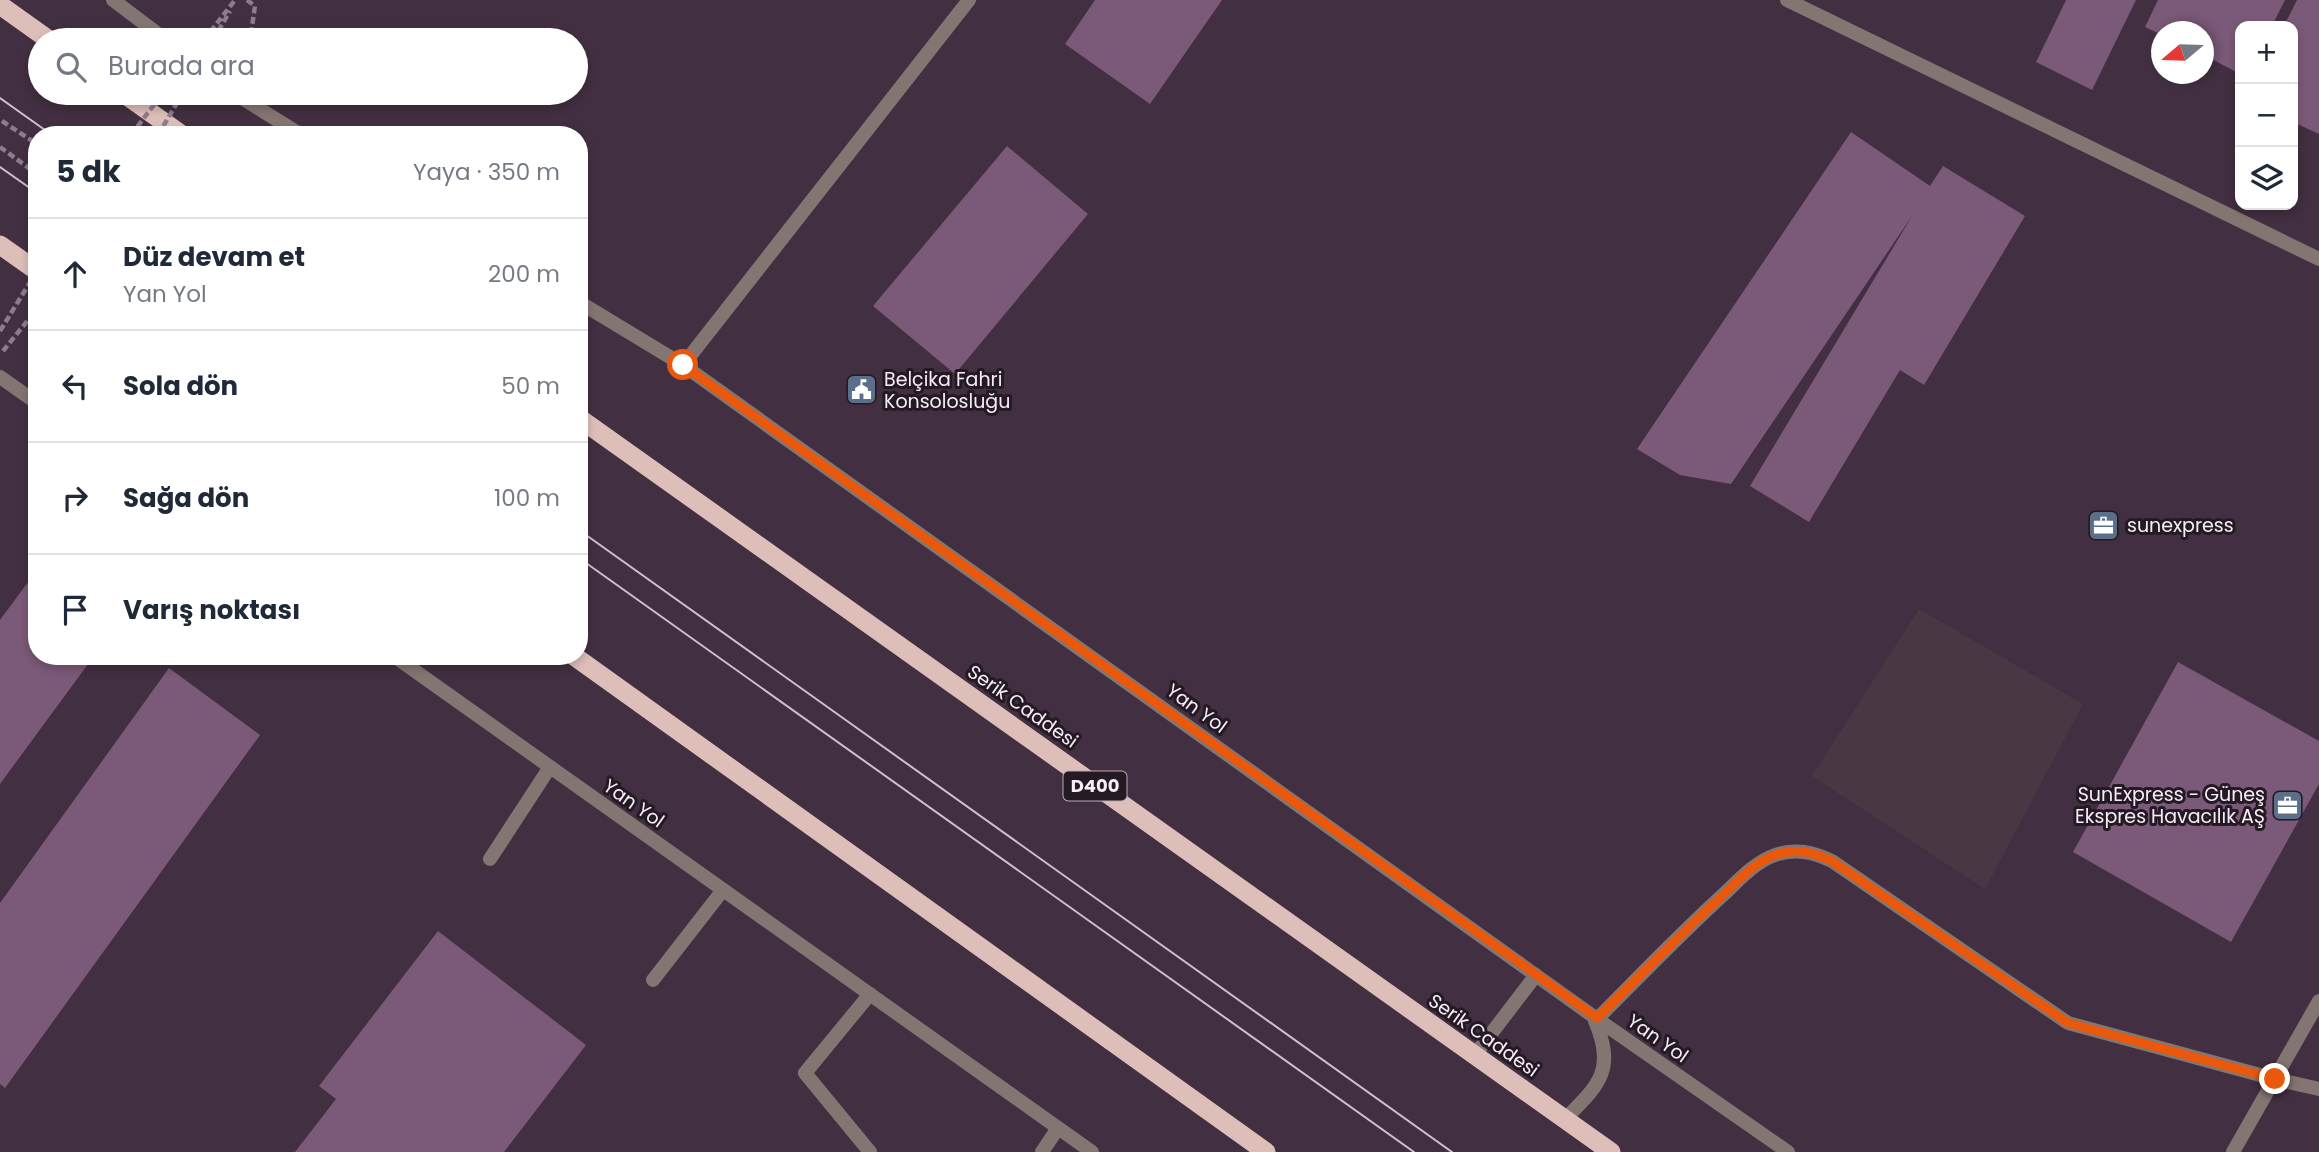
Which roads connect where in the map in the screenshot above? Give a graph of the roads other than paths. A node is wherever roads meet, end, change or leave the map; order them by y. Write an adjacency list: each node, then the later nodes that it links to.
1 (114, 0): 6 (street)
2 (969, 0): 15 (street)
3 (1787, 0): 12 (street)
4 (0, 5): 5 (highway)
5 (32, 28)
6 (150, 28)
7 (140, 105): 9 (highway)
8 (253, 105): 10 (street)
9 (169, 126)
10 (287, 126)
11 (0, 245): 13 (highway)
12 (2319, 259)
13 (28, 265)
14 (588, 307): 15 (street, Yan Yol)
15 (683, 365): 24 (street, Yan Yol)
16 (0, 377): 17 (street)
17 (28, 397)
18 (588, 424): 29 (highway, Serik Caddesi / D400)
19 (407, 665): 21 (street, Yan Yol)
20 (586, 665): 34 (highway)
21 (550, 767): 22 (street); 23 (street, Yan Yol)
22 (490, 859)
23 (723, 890): 25 (street); 26 (street, Yan Yol)
24 (1536, 975): 28 (street, Yan Yol); 29 (street)
25 (653, 980)
26 (870, 995): 33 (street, Yan Yol); 35 (street)
27 (2319, 1001): 30 (street)
28 (1597, 1018): 30 (street); 32 (street); 39 (street, Yan Yol)
29 (1474, 1056): 32 (highway, Serik Caddesi / D400)
30 (2275, 1079): 31 (street); 40 (street)
31 (2319, 1089)
32 (1565, 1119): 38 (highway, Serik Caddesi / D400)
33 (1058, 1128): 36 (street); 37 (street, Yan Yol)
34 (1259, 1150)
35 (870, 1152)
36 (1042, 1152)
37 (1092, 1152)
38 (1611, 1152)
39 (1788, 1152)
40 (2233, 1152)

